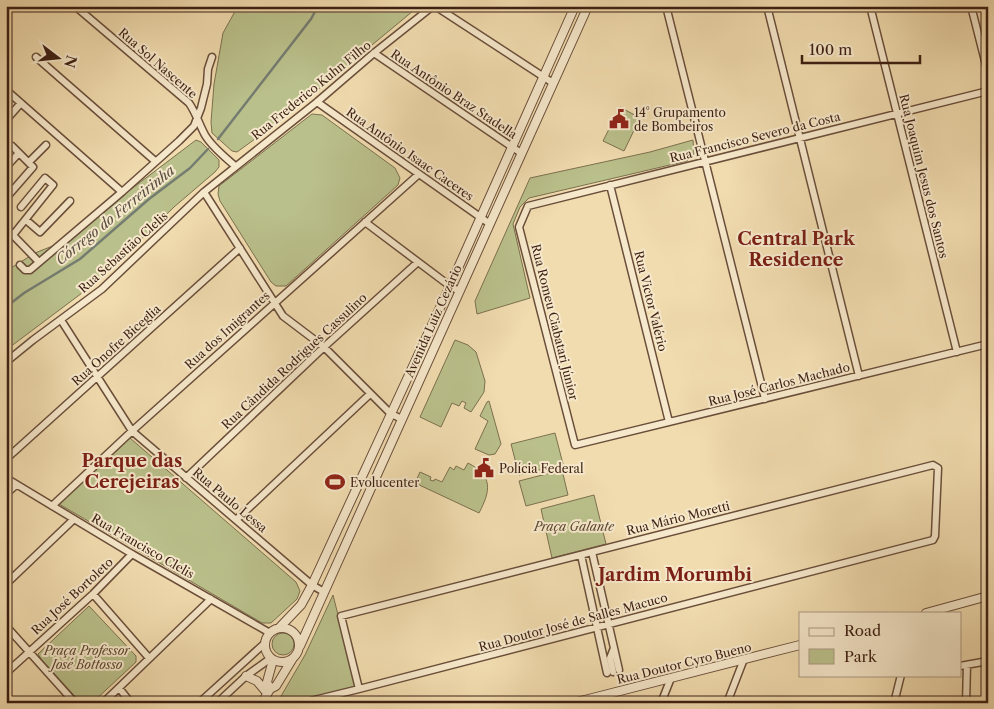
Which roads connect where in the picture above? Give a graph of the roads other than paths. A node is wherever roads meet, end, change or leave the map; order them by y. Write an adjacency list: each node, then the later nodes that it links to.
1 (75, 6): 21 (street, Rua Sol Nascente)
2 (434, 6): 9 (street, Rua Frederico Kuhn Filho); 13 (street)
3 (575, 6): 8 (street); 13 (street, Avenida Luiz Cezário)
4 (666, 6): 32 (street)
5 (767, 6): 24 (street)
6 (870, 6): 20 (street, Rua Joaquim Jesus dos Santos)
7 (971, 6): 12 (street)
8 (586, 10): 14 (street, Avenida Luiz Cezário)
9 (374, 53): 17 (street, Rua Frederico Kuhn Filho); 26 (street, Rua Antônio Braz Stadella)
10 (36, 57): 30 (street)
11 (212, 57): 21 (street)
12 (988, 73)
13 (543, 76): 14 (street); 19 (street, Avenida Luiz Cezário)
14 (553, 82): 22 (street, Avenida Luiz Cezário)
15 (6, 90): 18 (street)
16 (988, 90): 20 (street, Rua Francisco Severo da Costa)
17 (317, 102): 33 (street, Rua Frederico Kuhn Filho); 35 (street, Rua Antônio Isaac Caceres)
18 (21, 103): 23 (street); 37 (street)
19 (526, 113): 22 (street); 26 (street, Avenida Luiz Cezário)
20 (896, 114): 24 (street, Rua Francisco Severo da Costa); 59 (street, Rua Joaquim Jesus dos Santos)
21 (198, 117): 30 (street); 33 (street, Rua Sol Nascente)
22 (537, 119): 29 (street, Avenida Luiz Cezário)
23 (6, 120)
24 (800, 138): 32 (street, Rua Francisco Severo da Costa); 61 (street)
25 (46, 145): 31 (street)
26 (511, 146): 29 (street, Rua Antônio Braz Stadella); 43 (street, Avenida Luiz Cezário)
27 (6, 151): 28 (street)
28 (19, 153): 31 (street); 34 (street)
29 (521, 153): 46 (street, Avenida Luiz Cezário)
30 (155, 161): 37 (street)
31 (29, 162): 39 (street)
32 (705, 162): 36 (street, Rua Francisco Severo da Costa); 64 (street)
33 (235, 166): 38 (street, Rua Frederico Kuhn Filho)
34 (6, 167)
35 (419, 174): 43 (street, Rua Antônio Isaac Caceres); 45 (street, Rua dos Imigrantes)
36 (610, 186): 41 (street, Rua Francisco Severo da Costa); 67 (street, Rua Victor Valério)
37 (122, 192): 50 (street)
38 (204, 192): 49 (street); 56 (street, Rua Sebastião Clelis)
39 (6, 198)
40 (70, 201): 44 (street)
41 (528, 206): 69 (street, Rua Romeu Ciabatari Júnior)
42 (21, 207): 44 (street)
43 (481, 217): 46 (street, Rua Antônio Isaac Caceres); 53 (street, Avenida Luiz Cezário)
44 (26, 220): 48 (street)
45 (365, 222): 51 (street); 55 (street, Rua dos Imigrantes)
46 (490, 224): 54 (street, Avenida Luiz Cezário)
47 (6, 228): 48 (street)
48 (13, 235): 50 (street)
49 (240, 248): 55 (street); 62 (street, Rua Onofre Biceglia)
50 (39, 262): 52 (street)
51 (418, 262): 53 (street); 58 (street, Rua Cândida Rodrigues Cassulino)
52 (20, 265)
53 (450, 286): 54 (street); 65 (street, Avenida Luiz Cezário)
54 (460, 291): 66 (street, Avenida Luiz Cezário)
55 (274, 303): 58 (street); 68 (street, Rua dos Imigrantes)
56 (61, 320): 60 (street, Rua Sebastião Clelis); 62 (street, Rua Paulo Lessa)
57 (988, 344): 59 (street, Rua José Carlos Machado)
58 (324, 348): 63 (street); 73 (street, Rua Cândida Rodrigues Cassulino)
59 (957, 352): 61 (street, Rua José Carlos Machado)
60 (6, 362)
61 (859, 376): 64 (street, Rua José Carlos Machado)
62 (98, 377): 68 (street, Rua Paulo Lessa); 70 (street, Rua Onofre Biceglia)
63 (370, 394): 65 (street); 78 (street)
64 (765, 399): 67 (street, Rua José Carlos Machado)
65 (391, 414): 66 (street); 85 (street, Avenida Luiz Cezário)
66 (402, 419): 86 (street, Avenida Luiz Cezário)
67 (669, 422): 69 (street, Rua José Carlos Machado)
68 (132, 431): 73 (street, Rua Paulo Lessa); 76 (street, Rua dos Imigrantes)
69 (575, 445)
70 (6, 459)
71 (933, 465): 79 (street, Rua Mário Moretti); 91 (street, Rua Doutor José de Salles Macuco)
72 (6, 478): 74 (street, Rua Francisco Clelis)
73 (186, 478): 78 (street, Rua Paulo Lessa)
74 (16, 485): 75 (street); 76 (street, Rua Francisco Clelis)
75 (6, 494)
76 (52, 506): 77 (street, Rua Francisco Clelis)
77 (74, 519): 80 (street, Rua Francisco Clelis); 84 (street)
78 (236, 520): 85 (street, Rua Paulo Lessa)
79 (592, 552): 81 (street, Rua Mário Moretti); 82 (street)
80 (132, 554): 87 (street, Rua José Bortoleto); 89 (street, Rua Francisco Clelis)
81 (581, 555): 83 (street); 111 (street, Rua Mário Moretti)
82 (598, 581): 83 (street); 91 (street)
83 (588, 583): 94 (street)
84 (6, 584)
85 (312, 585): 86 (street, Rua Paulo Lessa); 93 (street, Avenida Luiz Cezário)
86 (324, 592): 98 (street, Avenida Luiz Cezário)
87 (93, 594): 99 (street, Rua José Bortoleto); 100 (street)
88 (988, 596): 90 (street)
89 (211, 599): 95 (street, Rua Francisco Clelis); 100 (street)
90 (930, 612)
91 (608, 624): 94 (street, Rua Doutor José de Salles Macuco); 94 (street)
92 (6, 626): 99 (street)
93 (280, 627): 95 (street); 98 (street)
94 (597, 627): 111 (street, Rua Doutor José de Salles Macuco)
95 (270, 632): 96 (street)
96 (265, 643): 102 (street); 117 (street)
97 (799, 645): 103 (street, Rua Doutor Cyro Bueno)
98 (300, 646): 101 (street)
99 (29, 652): 106 (street, Rua José Bortoleto); 114 (street)
100 (149, 658): 110 (street)
101 (293, 658): 102 (street); 112 (street)
102 (272, 659): 107 (street); 112 (street)
103 (744, 659): 109 (street, Rua Doutor Cyro Bueno); 122 (street)
104 (988, 661): 105 (street)
105 (964, 666): 124 (street)
106 (6, 673)
107 (246, 676): 112 (street); 118 (street)
108 (903, 676): 123 (street)
109 (670, 678): 120 (street, Rua Doutor Cyro Bueno); 121 (street)
110 (119, 688): 115 (street); 116 (street)
111 (359, 689): 113 (street, Rua Doutor José de Salles Macuco)
112 (269, 691): 119 (street)
113 (306, 702)
114 (75, 703)
115 (103, 703)
116 (132, 703)
117 (198, 703)
118 (217, 703)
119 (262, 703)
120 (573, 703)
121 (661, 703)
122 (727, 703)
123 (894, 703)
124 (966, 703)

